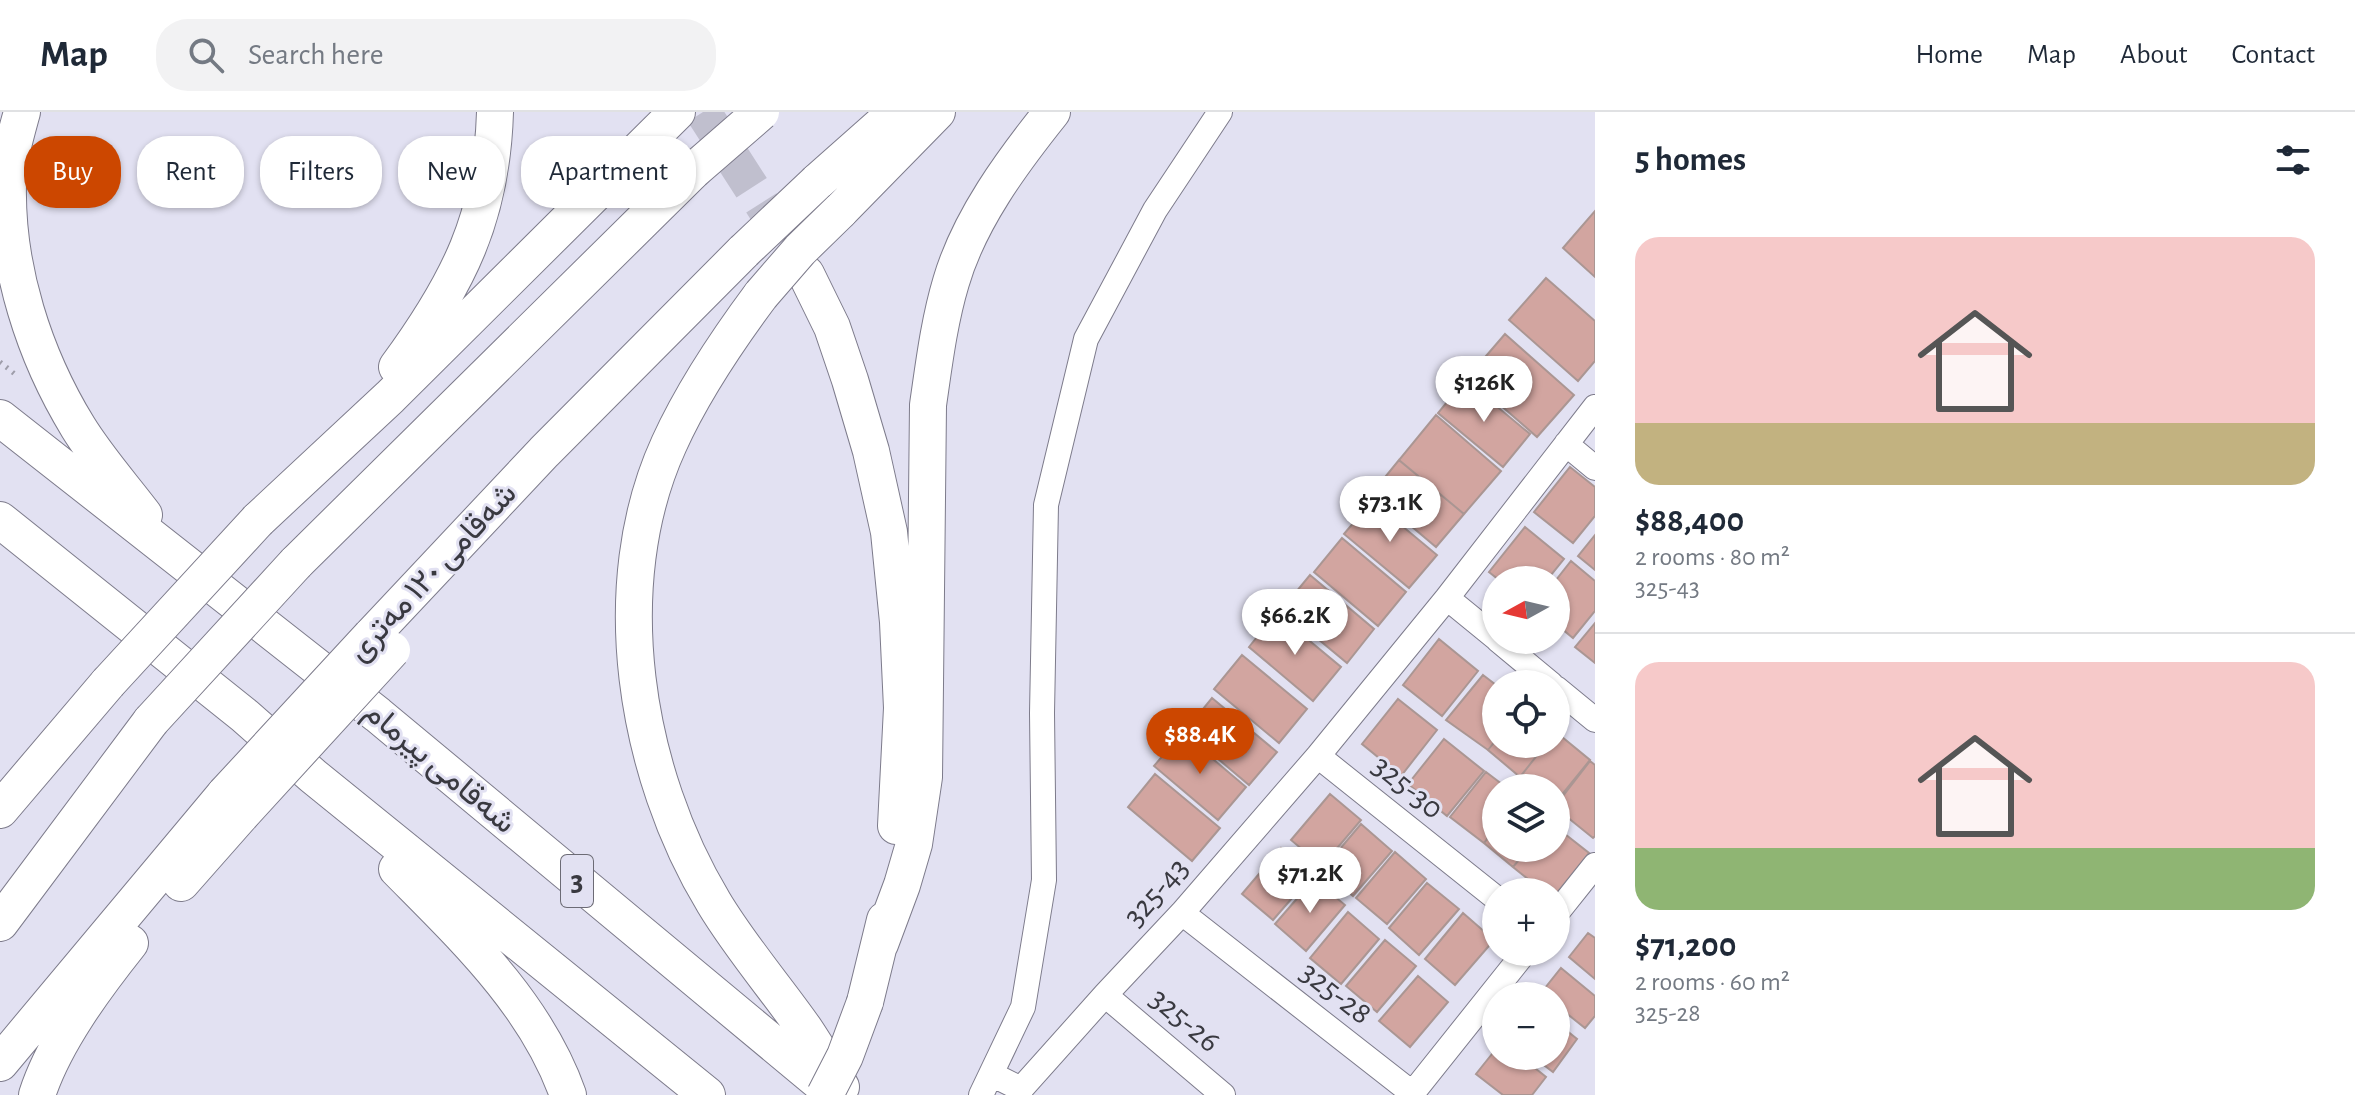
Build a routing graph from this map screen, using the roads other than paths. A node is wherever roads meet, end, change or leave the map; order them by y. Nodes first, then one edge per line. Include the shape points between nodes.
1 (22, 112) edge
2 (495, 112) edge
3 (761, 112) edge
4 (896, 112) edge
5 (937, 112) edge
6 (1052, 112) edge
7 (1220, 112) edge
8 (670, 120) edge
9 (806, 274) tunnel mouth
10 (1595, 407) edge
11 (0, 418) edge
12 (340, 444) junction
13 (1566, 444) junction
14 (1595, 468) edge
15 (0, 520) edge
16 (0, 533) edge
17 (173, 554) junction
18 (1447, 598) junction
19 (127, 621) junction
20 (1482, 627) edge
21 (1515, 654) edge
22 (1534, 670) edge
23 (1570, 699) edge
24 (1595, 720) edge
25 (1318, 756) junction
26 (313, 776) junction
27 (233, 805) junction
28 (0, 810) edge
29 (1595, 865) edge
30 (1482, 887) edge
31 (1570, 896) edge
32 (1182, 913) junction
33 (0, 923) edge
34 (880, 944) junction
35 (1514, 966) edge
36 (1105, 995) junction
37 (0, 1063) edge
38 (986, 1084) edge
39 (1411, 1094) edge
40 (37, 1095) edge
41 (568, 1095) edge
42 (707, 1095) edge
43 (825, 1095) edge
44 (835, 1095) edge
45 (847, 1095) edge
46 (1223, 1095) edge

1 - 17 highway via 7,181 11,249 28,318 79,429
2 - 12 highway via 485,198 473,240 415,342
3 - 33 highway, bridge via 693,171 296,563 151,721
4 - 27 highway, شەقامی ١٢٠ مەتری, bridge via 744,251 544,452
5 - 45 highway, bridge via 800,250 721,350 668,446 648,506 632,612 643,718 685,847 713,902
6 - 34 highway via 1009,169 950,283 928,405 924,777 914,844
7 - 38 street via 1155,210 1086,339 1046,505 1044,880 1023,1007
8 - 12 highway
9 - 34 highway via 850,380 889,532 902,708 893,879
10 - 13 street, 325-43
11 - 17 highway, شەقامی پیرمام / 3
12 - 28 highway, bridge via 258,520
13 - 14 street
13 - 18 street, 325-43
15 - 19 highway
16 - 19 highway
17 - 44 highway, شەقامی پیرمام / 3 via 378,715
18 - 20 street
18 - 25 street, 325-43
19 - 26 highway
21 - 22 street
23 - 24 street
25 - 30 street, 325-30
25 - 32 street, 325-43
26 - 41 highway via 522,1007 546,1044
26 - 42 highway
27 - 37 highway, شەقامی ١٢٠ مەتری
27 - 40 highway via 107,973 55,1054
29 - 31 street
32 - 36 street, 325-43
32 - 39 street, 325-28
34 - 43 highway, bridge via 865,1002
35 - 39 street
36 - 38 street, 325-43 via 1021,1089
36 - 46 street, 325-26

